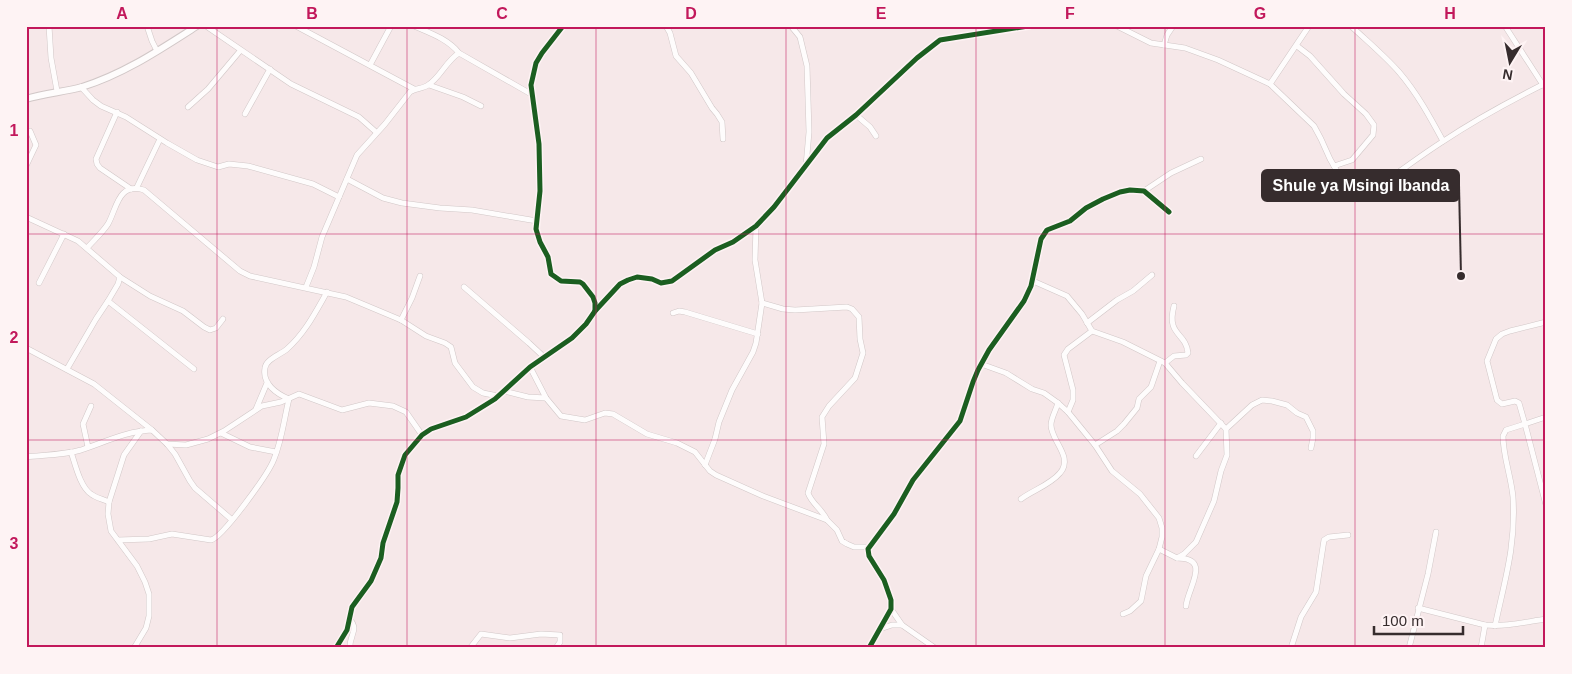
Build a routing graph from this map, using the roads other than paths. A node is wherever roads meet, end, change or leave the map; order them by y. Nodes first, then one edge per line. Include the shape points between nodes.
1 (49, 26) edge
2 (147, 26) edge
3 (197, 26) edge
4 (206, 26) edge
5 (296, 26) edge
6 (391, 26) edge
7 (414, 26) edge
8 (562, 26) edge
9 (666, 26) edge
10 (791, 26) edge
11 (1028, 26) edge
12 (1117, 26) edge
13 (1173, 26) edge
14 (1309, 26) edge
15 (1351, 26) edge
16 (1505, 26) edge
17 (1164, 45) junction
18 (1297, 46) junction
19 (240, 51) junction
20 (157, 52) junction
21 (459, 53) junction
22 (370, 65) junction
23 (270, 69) junction
24 (429, 84) junction
25 (1270, 84) junction
26 (1544, 84) edge
27 (81, 87) junction
28 (414, 89) junction
29 (57, 91) junction
30 (531, 94) junction
31 (26, 99) edge
32 (481, 106) dead end
33 (188, 107) dead end
34 (117, 112) junction
35 (244, 114) dead end
36 (856, 115) junction
37 (30, 131) dead end
38 (376, 132) junction
39 (876, 136) dead end
40 (160, 139) junction
41 (723, 139) dead end
42 (1443, 141) junction
43 (1201, 159) dead end
44 (26, 166) edge
45 (806, 166) junction
46 (1334, 166) junction
47 (347, 179) junction
48 (134, 188) junction
49 (1144, 191) junction
50 (339, 197) junction
51 (1168, 212) dead end
52 (26, 217) edge
53 (537, 221) junction
54 (756, 226) junction
55 (64, 234) junction
56 (87, 248) junction
57 (1152, 274) dead end
58 (420, 276) dead end
59 (120, 277) junction
60 (1033, 282) junction
61 (39, 283) dead end
62 (306, 287) junction
63 (464, 287) dead end
64 (327, 292) junction
65 (108, 301) junction
66 (762, 303) junction
67 (1174, 306) dead end
68 (595, 311) junction
69 (673, 313) dead end
70 (223, 319) dead end
71 (401, 320) junction
72 (1087, 322) junction
73 (1546, 322) edge
74 (1092, 331) junction
75 (758, 334) junction
76 (26, 348) edge
77 (544, 358) junction
78 (1163, 362) junction
79 (981, 364) junction
80 (530, 367) junction
81 (67, 369) junction
82 (194, 369) dead end
83 (267, 384) junction
84 (504, 392) junction
85 (498, 396) junction
86 (546, 398) junction
87 (289, 399) junction
88 (1058, 403) junction
89 (92, 406) dead end
90 (256, 409) junction
91 (1068, 412) junction
92 (1546, 417) edge
93 (1221, 424) junction
94 (1525, 424) junction
95 (1226, 429) junction
96 (152, 430) junction
97 (142, 431) junction
98 (221, 433) junction
99 (422, 435) junction
100 (167, 444) junction
101 (1095, 445) junction
102 (88, 447) junction
103 (1311, 448) dead end
104 (71, 452) junction
105 (276, 452) junction
106 (1196, 456) dead end
107 (26, 457) edge
108 (705, 465) junction
109 (1021, 499) dead end
110 (109, 502) junction
111 (1546, 505) edge
112 (231, 519) junction
113 (827, 520) junction
114 (1436, 532) dead end
115 (1348, 535) dead end
116 (118, 540) junction
117 (870, 547) junction
118 (1159, 549) junction
119 (1176, 558) junction
120 (1186, 606) dead end
121 (1418, 608) junction
122 (891, 609) junction
123 (1122, 614) dead end
124 (349, 618) junction
125 (1546, 619) edge
126 (902, 625) junction
127 (1484, 625) junction
128 (1494, 626) junction
129 (880, 628) junction
130 (873, 641) junction
131 (134, 648) edge
132 (336, 648) edge
133 (350, 648) edge
134 (470, 648) edge
135 (556, 648) edge
136 (869, 648) edge
137 (878, 648) edge
138 (935, 648) edge
139 (1291, 648) edge
140 (1409, 648) edge
141 (1481, 648) edge

1 - 29 street
2 - 20 street
3 - 20 street
4 - 19 street
5 - 22 street
6 - 22 street
7 - 21 street via 445,41
8 - 30 street via 536,63
9 - 41 street via 676,56 722,122
10 - 45 street via 800,37 807,66
11 - 36 street via 940,40
12 - 17 street via 1152,43
13 - 17 street
14 - 18 street
15 - 42 street via 1400,73
16 - 26 street
17 - 25 street via 1211,57
18 - 25 street
18 - 46 street via 1374,125 1373,135 1352,160
19 - 23 street
19 - 33 street
20 - 27 street via 132,67
21 - 24 street
21 - 30 street
22 - 28 street
23 - 35 street
23 - 38 street via 291,84 359,117
24 - 28 street
24 - 32 street
25 - 46 street via 1314,126
26 - 42 street
27 - 29 street
27 - 34 street via 101,106
28 - 38 street
29 - 31 street
30 - 53 street via 539,144
34 - 40 street
34 - 48 street via 96,160 100,168
36 - 39 street
36 - 45 street via 827,138
37 - 44 street via 36,145
38 - 47 street via 357,155
40 - 48 street
40 - 50 street via 213,166 248,166 313,184
42 - 46 street via 1363,196 1353,192
43 - 49 street
45 - 54 street
47 - 50 street
47 - 53 street via 383,198 402,203
48 - 56 street via 121,195 107,226
48 - 62 street via 151,194 240,271 250,276
49 - 51 street
49 - 60 street via 1120,192 1086,208 1070,221 1047,230 1041,239
50 - 62 street
52 - 55 street
53 - 68 street via 538,237 548,257 551,274 561,281 583,284 593,297
54 - 66 street via 755,260
54 - 68 street via 672,281 661,283 637,277 620,284
55 - 56 street
55 - 61 street
56 - 59 street
57 - 72 street
58 - 71 street
59 - 65 street
59 - 70 street via 183,311 210,330
60 - 72 street via 1067,296
60 - 79 street via 1024,301
62 - 64 street
63 - 77 street
64 - 71 street via 358,301
64 - 83 street via 304,331 268,362 264,371
65 - 81 street
65 - 82 street
66 - 75 street
66 - 113 street via 795,310 847,307 859,317 864,354 856,378 822,417 824,444 808,493 810,501
67 - 78 street via 1172,326 1188,353
68 - 77 street via 572,338
69 - 75 street via 684,312
71 - 85 street via 426,336 445,343 473,386 483,393
72 - 74 street
73 - 94 street via 1502,334 1496,339 1488,359 1498,400 1502,404 1519,403
74 - 78 street
74 - 91 street via 1068,348 1064,355 1073,390
75 - 108 street via 753,352 719,422
76 - 81 street
77 - 80 street
78 - 93 street
78 - 101 street via 1151,387 1139,399 1137,408 1124,424
79 - 88 street via 1006,373
79 - 117 street via 956,428 919,473
80 - 84 street
80 - 86 street
81 - 96 street via 94,384
83 - 87 street
83 - 90 street
84 - 85 street
84 - 86 street
85 - 99 street via 473,414 430,429
86 - 108 street via 557,412 568,418 585,420 605,412 613,414 647,434 695,452
87 - 90 street
87 - 99 street via 304,395 342,410 369,403 394,406 406,412
87 - 105 street
88 - 91 street
88 - 109 street via 1051,428 1062,450 1064,465 1055,478
89 - 102 street via 82,424
90 - 98 street
91 - 101 street
92 - 94 street
93 - 95 street
93 - 106 street
94 - 111 street
94 - 128 street via 1506,430 1503,436 1512,491 1513,526 1508,573
95 - 103 street via 1252,405 1262,400 1272,401 1287,405 1306,417 1313,430
95 - 119 street via 1227,455 1214,501 1196,542
96 - 97 street
96 - 100 street
97 - 102 street
97 - 110 street via 124,455
98 - 100 street via 186,445
98 - 105 street via 250,447
99 - 124 street via 402,460 397,502 381,558 371,581 352,607
100 - 112 street via 195,488
101 - 118 street via 1112,471 1140,494 1159,518 1162,528
102 - 104 street
104 - 107 street
104 - 110 street via 87,491
105 - 112 street via 254,491
108 - 113 street via 716,475
110 - 116 street via 109,525
112 - 116 street via 216,539 211,540 172,534
113 - 117 street via 842,541 854,547
114 - 121 street
115 - 139 street via 1324,540 1316,592 1301,617
116 - 131 street via 138,566 148,594 146,628
117 - 122 street via 868,554 884,580
118 - 119 street
118 - 123 street via 1146,576 1141,601
119 - 120 street via 1189,559 1196,566
121 - 127 street
121 - 140 street
122 - 126 street
122 - 129 street
124 - 132 street via 347,630
124 - 133 street via 355,628
125 - 128 street
126 - 129 street
126 - 138 street
127 - 128 street
127 - 141 street
129 - 130 street
130 - 136 street
130 - 137 street
134 - 135 street via 480,634 517,638 541,634 560,636

